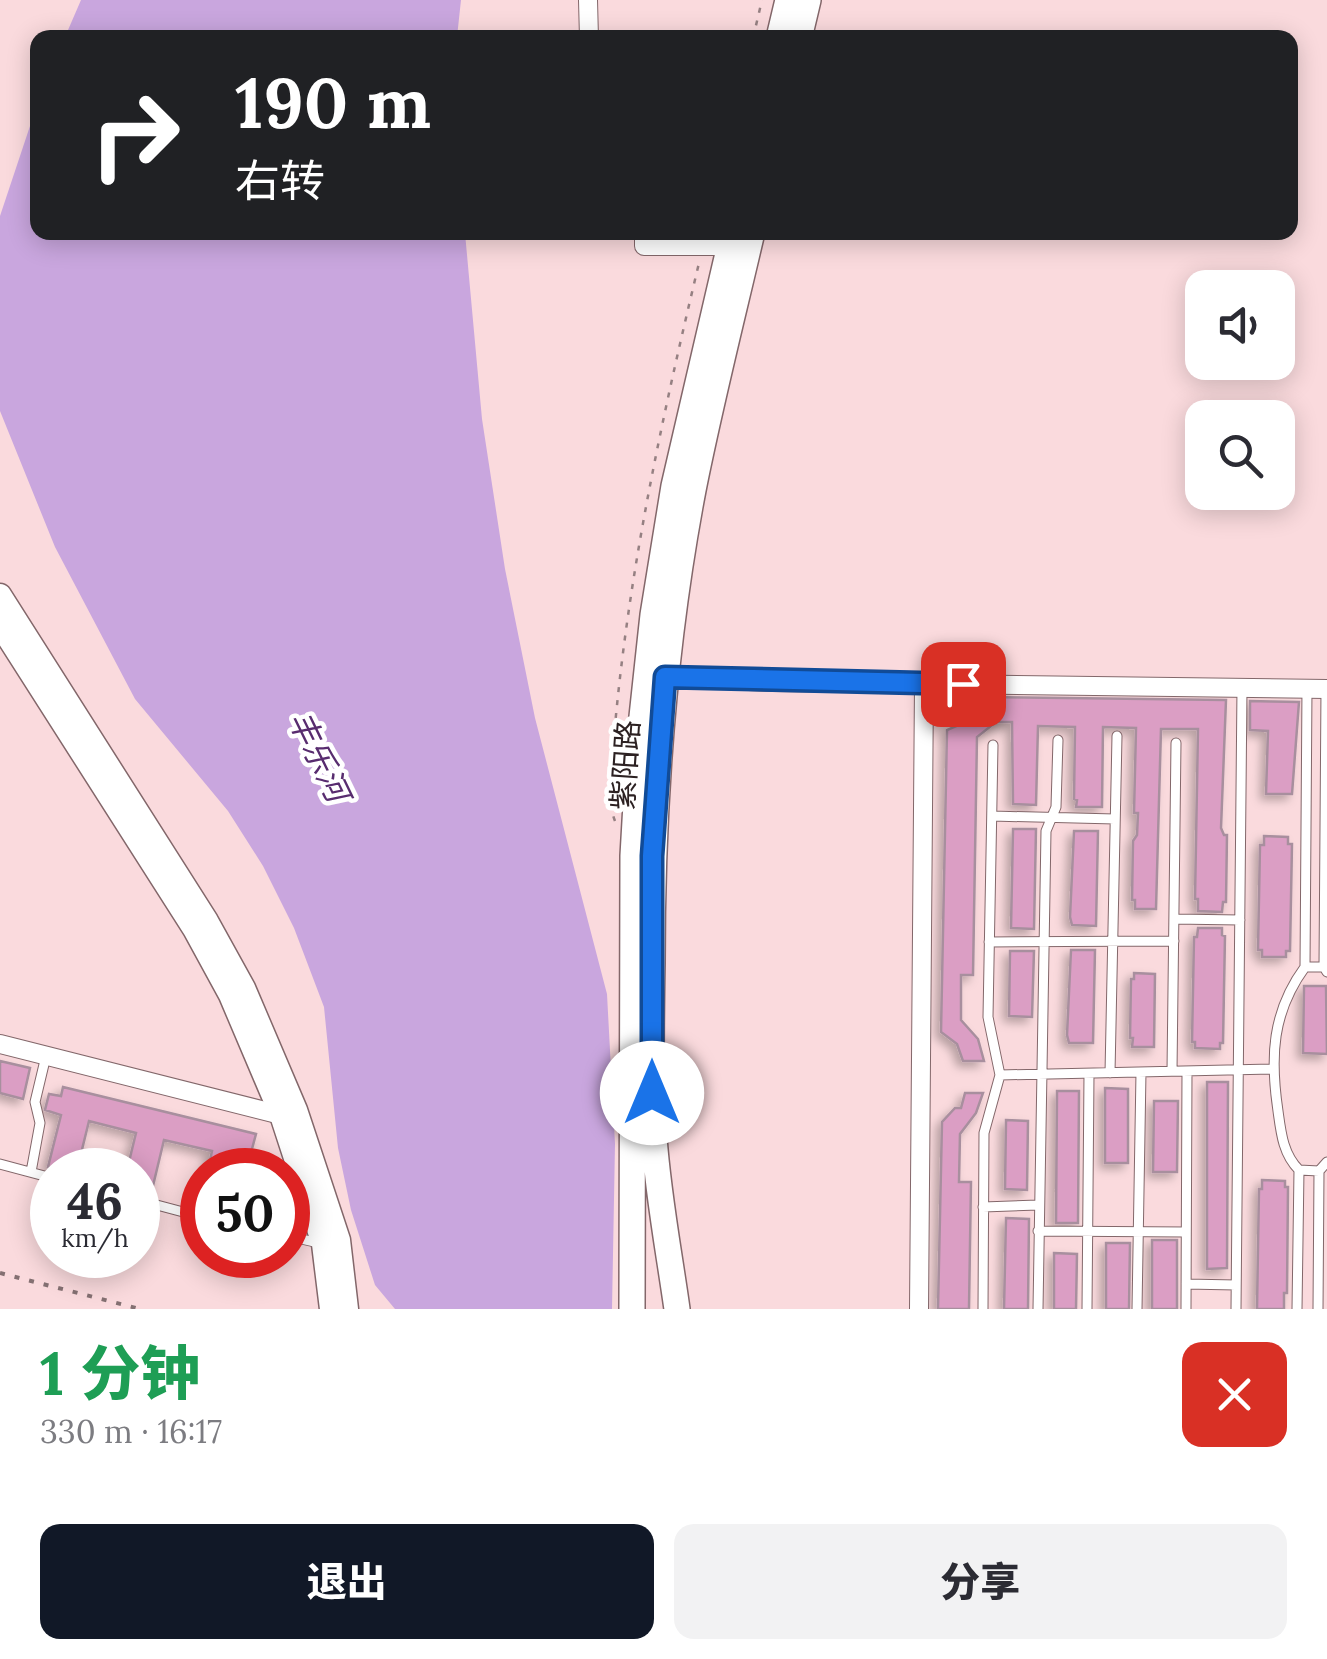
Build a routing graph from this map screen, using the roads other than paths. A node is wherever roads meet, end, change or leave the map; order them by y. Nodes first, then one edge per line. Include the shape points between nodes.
1 (588, 0) edge
2 (788, 0) edge
3 (808, 0) edge
4 (589, 30) edge
5 (781, 30) edge
6 (801, 30) edge
7 (644, 240) edge
8 (731, 240) edge
9 (750, 240) edge
10 (0, 596) edge
11 (0, 625) edge
12 (665, 677) junction
13 (924, 684) junction
14 (1242, 688) junction
15 (1320, 689) edge
16 (1117, 736) dead end
17 (1058, 740) dead end
18 (1176, 743) dead end
19 (993, 745) dead end
20 (992, 816) junction
21 (1052, 818) junction
22 (1115, 819) junction
23 (1326, 820) edge
24 (1174, 919) junction
25 (1240, 920) junction
26 (989, 942) junction
27 (1044, 942) junction
28 (1112, 942) junction
29 (1174, 942) junction
30 (1305, 966) junction
31 (1326, 970) edge
32 (0, 1044) edge
33 (46, 1056) junction
34 (1272, 1069) junction
35 (1238, 1070) junction
36 (1187, 1071) junction
37 (1140, 1072) junction
38 (1172, 1072) junction
39 (1110, 1073) junction
40 (1041, 1074) junction
41 (1089, 1074) junction
42 (1000, 1075) junction
43 (281, 1116) junction
44 (35, 1148) edge
45 (0, 1164) edge
46 (1323, 1166) edge
47 (1299, 1170) junction
48 (30, 1172) edge
49 (1038, 1204) junction
50 (983, 1207) junction
51 (1038, 1230) junction
52 (1088, 1231) junction
53 (1138, 1232) junction
54 (1186, 1232) junction
55 (310, 1241) edge
56 (323, 1244) junction
57 (1323, 1260) edge
58 (1186, 1284) junction
59 (1236, 1284) junction
60 (331, 1309) edge
61 (347, 1309) edge
62 (632, 1309) edge
63 (677, 1309) edge
64 (919, 1309) edge
65 (984, 1309) edge
66 (1038, 1309) edge
67 (1087, 1309) edge
68 (1138, 1309) edge
69 (1186, 1309) edge
70 (1236, 1309) edge
71 (1298, 1309) edge
72 (1318, 1309) edge

1 - 4 street
2 - 5 main road
3 - 6 main road
7 - 8 street via 644,246
8 - 62 main road, 紫阳路 via 674,486 640,735 633,856
9 - 12 main road, 紫阳路 via 693,490
10 - 61 street via 208,920 244,988 285,1081 338,1240
11 - 43 street via 194,929
12 - 13 street
12 - 63 main road, 紫阳路 via 652,856 652,1093
13 - 14 street
13 - 64 street
14 - 15 street
14 - 25 lane
15 - 23 lane
15 - 30 lane
16 - 22 lane
17 - 21 lane
18 - 24 lane
19 - 20 lane
20 - 21 lane
20 - 26 lane
21 - 22 lane
21 - 27 lane via 1046,831
22 - 28 lane
23 - 31 lane
24 - 25 lane
24 - 29 lane
25 - 35 lane
26 - 27 lane
26 - 42 lane via 988,1017
27 - 28 lane
27 - 40 lane
28 - 29 lane
28 - 39 lane
29 - 38 lane
30 - 31 lane
30 - 34 lane via 1278,1018
32 - 33 street
33 - 43 street
33 - 44 lane via 35,1102
34 - 35 lane
34 - 47 lane via 1285,1150
35 - 36 lane
35 - 59 lane
36 - 38 lane
36 - 54 lane
37 - 38 lane
37 - 39 lane
37 - 53 lane
39 - 41 lane
40 - 41 lane
40 - 42 lane
40 - 49 lane
41 - 52 lane
42 - 50 lane via 984,1133
43 - 56 street
45 - 48 lane
46 - 47 lane
46 - 57 lane
47 - 71 lane
49 - 50 lane
49 - 51 lane
50 - 65 lane
51 - 52 lane
51 - 66 lane
52 - 53 lane
52 - 67 lane
53 - 54 lane
53 - 68 lane
54 - 58 lane
55 - 56 lane
56 - 60 street
57 - 72 lane
58 - 59 lane
58 - 69 lane
59 - 70 lane

